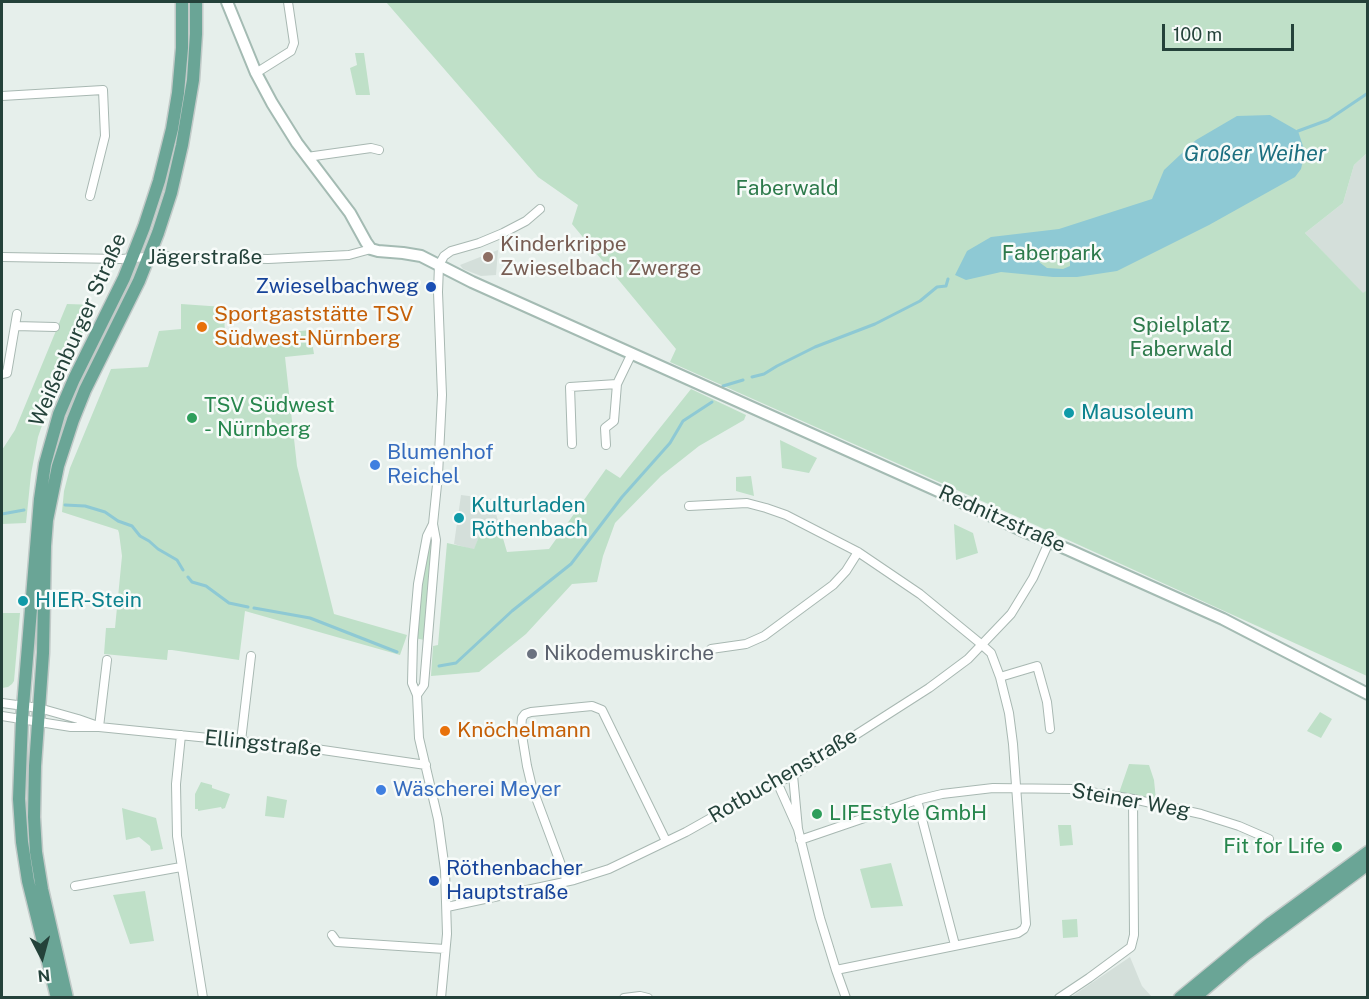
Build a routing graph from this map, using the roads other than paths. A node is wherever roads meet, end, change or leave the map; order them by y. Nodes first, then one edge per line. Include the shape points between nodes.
1 (182, 2) edge
2 (196, 2) edge
3 (227, 2) edge
4 (288, 2) edge
5 (256, 73) junction
6 (2, 96) edge
7 (379, 150) dead end
8 (307, 157) junction
9 (90, 196) dead end
10 (540, 209) dead end
11 (372, 249) junction
12 (149, 256) junction
13 (2, 257) edge
14 (132, 258) junction
15 (439, 265) junction
16 (17, 314) dead end
17 (15, 326) junction
18 (55, 327) dead end
19 (632, 353) junction
20 (2, 374) edge
21 (617, 384) junction
22 (572, 444) dead end
23 (606, 445) dead end
24 (689, 506) dead end
25 (432, 524) junction
26 (1049, 542) junction
27 (858, 552) junction
28 (981, 644) junction
29 (711, 649) dead end
30 (251, 657) dead end
31 (107, 660) dead end
32 (1000, 677) junction
33 (1368, 694) edge
34 (417, 695) junction
35 (2, 703) edge
36 (23, 705) junction
37 (39, 708) junction
38 (2, 716) edge
39 (22, 719) junction
40 (38, 722) junction
41 (99, 727) junction
42 (1050, 729) dead end
43 (181, 735) junction
44 (241, 741) junction
45 (426, 765) junction
46 (793, 775) junction
47 (777, 782) junction
48 (1017, 789) junction
49 (1133, 799) junction
50 (917, 800) junction
51 (798, 829) junction
52 (1269, 839) dead end
53 (800, 840) junction
54 (666, 841) junction
55 (1368, 852) edge
56 (1368, 864) edge
57 (181, 867) junction
58 (567, 881) junction
59 (75, 886) dead end
60 (447, 907) junction
61 (332, 935) dead end
62 (955, 945) junction
63 (445, 949) junction
64 (836, 970) junction
65 (57, 998) edge
66 (67, 998) edge
67 (204, 998) edge
68 (441, 998) edge
69 (624, 998) edge
70 (648, 998) edge
71 (846, 998) edge
72 (1059, 998) edge
73 (1180, 998) edge
74 (1194, 998) edge

1 - 14 main road, Weißenburger Straße via 182,64 172,129
2 - 12 main road, Weißenburger Straße via 195,63 185,129 168,202
3 - 5 main road
4 - 5 street via 294,43 291,51
5 - 8 main road
6 - 9 street via 103,90 105,136
7 - 8 street
8 - 11 main road
10 - 15 street via 503,233 451,250
11 - 12 street, Jägerstraße via 349,255 268,259
11 - 15 main road, Rednitzstraße via 413,254
12 - 14 street, Jägerstraße
12 - 37 main road, Weißenburger Straße via 78,406 56,473 45,546
13 - 14 street, Jägerstraße
14 - 36 main road, Weißenburger Straße via 69,391 50,445 40,499
15 - 19 main road, Rednitzstraße
15 - 25 street via 442,395
16 - 17 street
17 - 18 street
17 - 20 street via 7,373
19 - 21 street
19 - 26 main road, Rednitzstraße
21 - 22 street via 570,387
21 - 23 street via 614,421 605,429
24 - 27 street via 747,503 766,508
25 - 34 street via 436,540 425,674
25 - 34 street via 418,584 411,683
26 - 28 street, Rotbuchenstraße via 1011,614
26 - 33 main road, Rednitzstraße via 1236,626
27 - 28 street via 920,594
27 - 29 street via 833,585 764,636 746,644
28 - 32 street via 991,653
28 - 46 street, Rotbuchenstraße via 968,659 929,688
30 - 44 street
31 - 41 street
32 - 42 street via 1037,666
32 - 48 street via 1009,713
34 - 45 street via 419,738
35 - 36 street, Ellingstraße
36 - 37 street, Ellingstraße
36 - 39 main road, Weißenburger Straße
37 - 40 main road, Weißenburger Straße
37 - 41 street, Ellingstraße
38 - 39 street, Ellingstraße
39 - 40 street, Ellingstraße
39 - 65 main road, Weißenburger Straße via 19,799 23,852
40 - 41 street, Ellingstraße
40 - 66 main road, Weißenburger Straße via 34,783 36,852
41 - 43 street, Ellingstraße
43 - 44 street, Ellingstraße
43 - 57 street via 176,800
44 - 45 street, Ellingstraße
45 - 60 street via 443,849
46 - 47 street, Rotbuchenstraße
46 - 51 street
47 - 51 street
47 - 54 street, Rotbuchenstraße
48 - 49 street, Steiner Weg via 1072,789
48 - 50 street, Steiner Weg via 993,788
48 - 62 street via 1026,924 1018,933
49 - 52 street, Steiner Weg via 1201,814
49 - 72 street via 1131,947
50 - 53 street, Steiner Weg
50 - 62 street
51 - 53 street
53 - 64 street
54 - 58 street, Rotbuchenstraße via 609,869
54 - 58 street via 602,710 592,706 531,711 522,718 521,729 527,766
55 - 73 main road via 1242,945
56 - 74 main road
57 - 59 street
57 - 67 street
58 - 60 street, Rotbuchenstraße
60 - 63 street
61 - 63 street via 337,942
62 - 64 street
63 - 68 street
64 - 71 street
69 - 70 street

